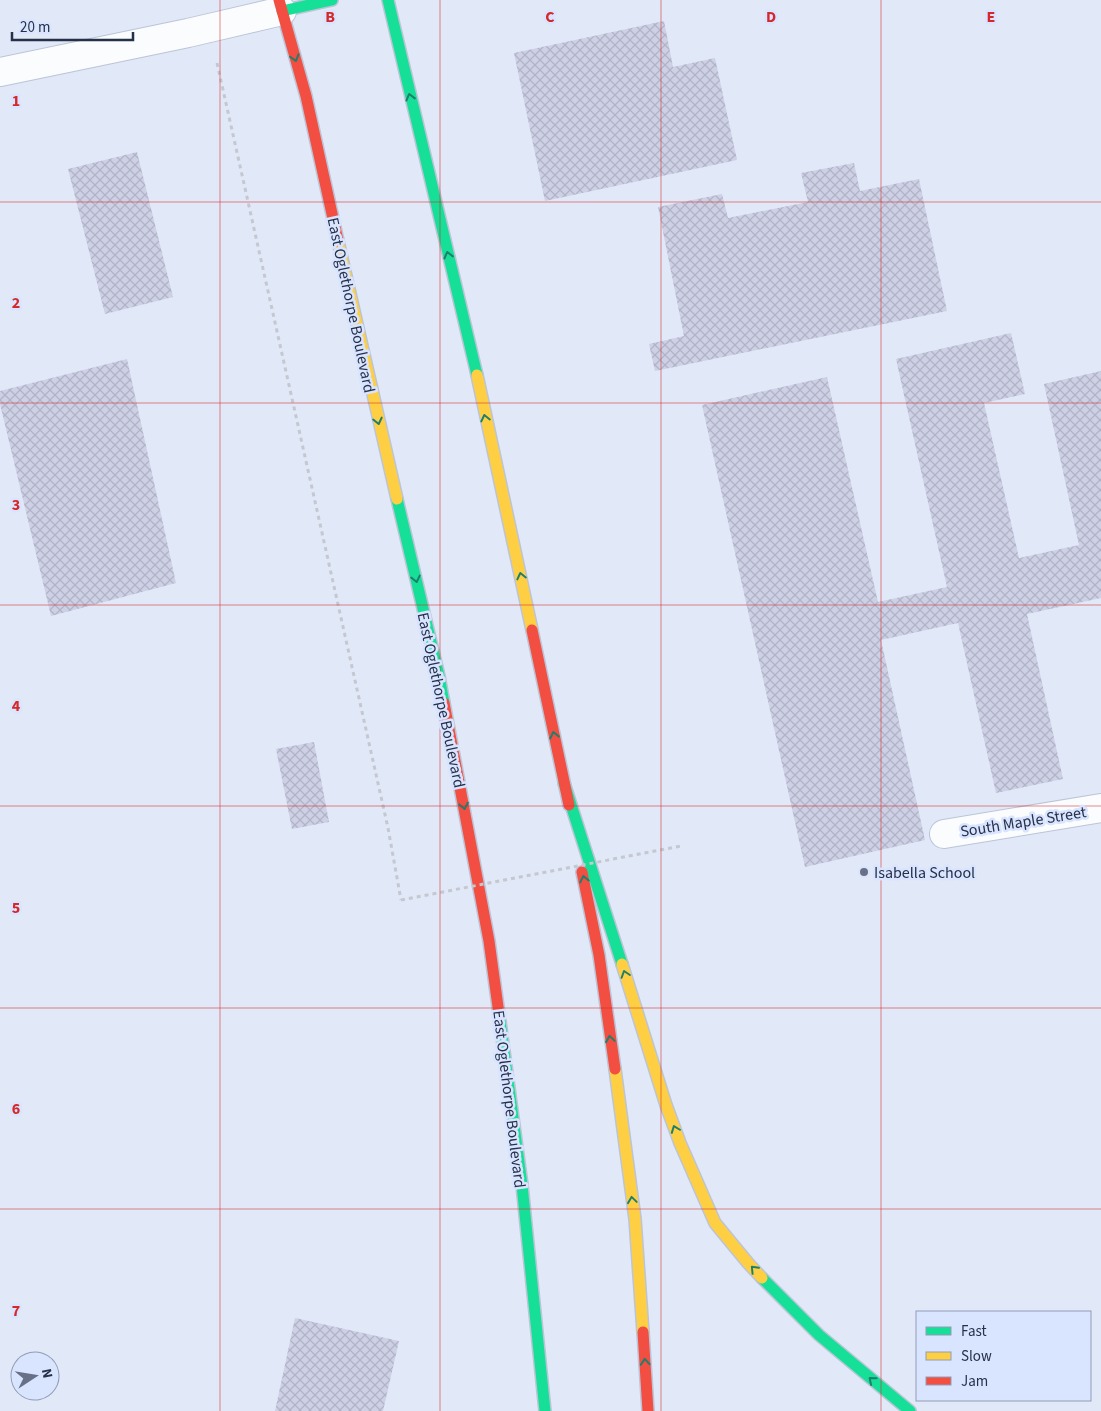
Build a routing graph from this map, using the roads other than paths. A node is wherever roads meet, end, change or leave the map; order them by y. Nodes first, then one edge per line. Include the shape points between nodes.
1 (332, 0) edge
2 (388, 0) edge
3 (280, 5) edge
4 (0, 72) edge
5 (564, 783) junction
6 (1101, 808) edge
7 (944, 834) dead end
8 (544, 1411) edge
9 (648, 1411) edge
10 (910, 1411) edge

1 - 3 main road
5 -> 2 main road via 462,312
3 - 4 street via 209,28
3 -> 8 main road, East Oglethorpe Boulevard via 306,96 439,676 486,922 522,1185
9 -> 5 main road via 633,1210 599,955
10 -> 5 main road via 819,1335 748,1263 716,1223 666,1105
6 - 7 street, South Maple Street

